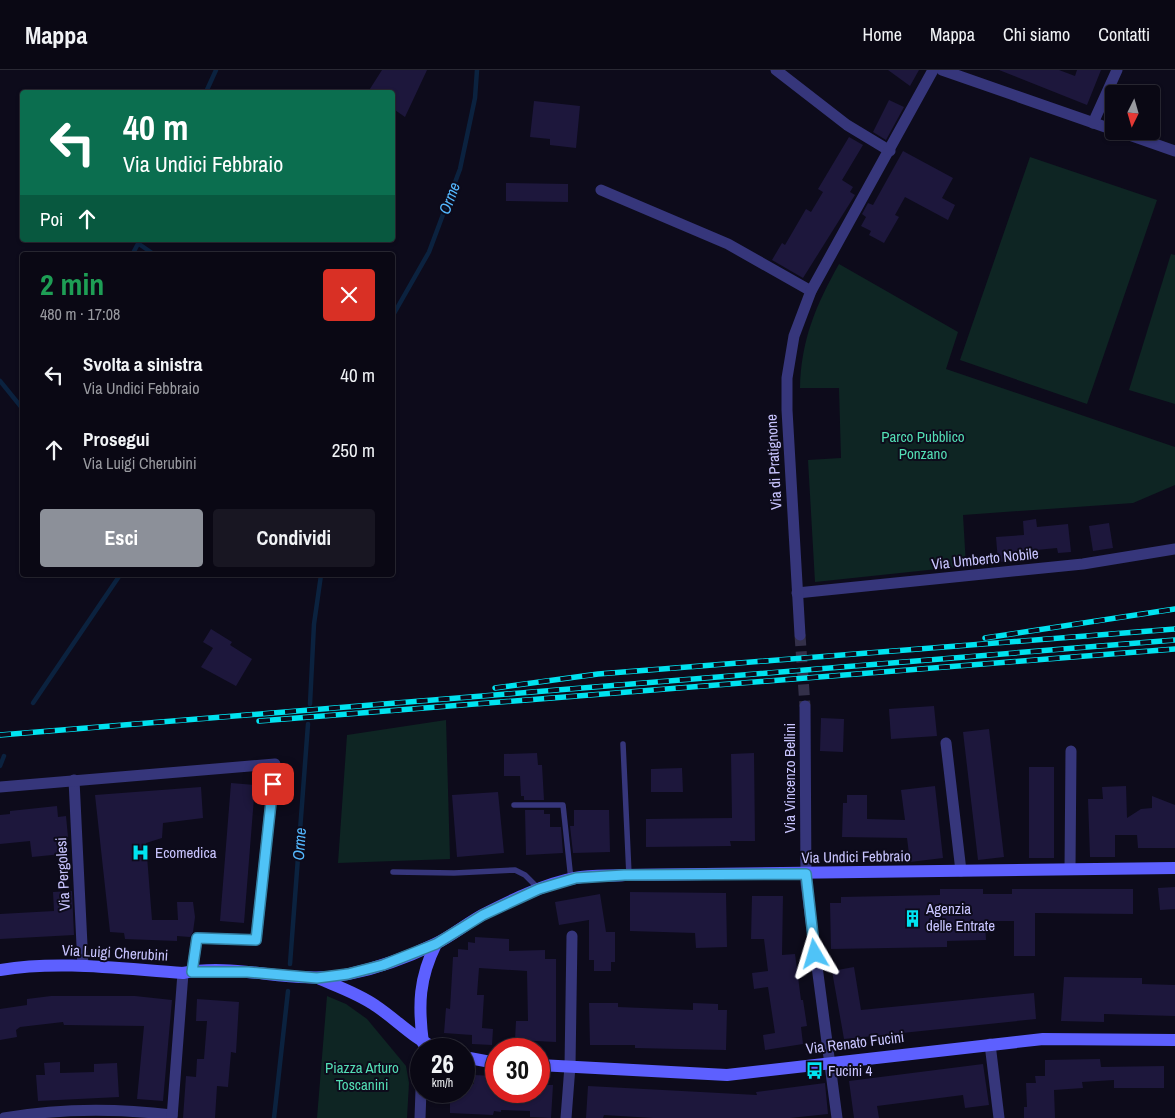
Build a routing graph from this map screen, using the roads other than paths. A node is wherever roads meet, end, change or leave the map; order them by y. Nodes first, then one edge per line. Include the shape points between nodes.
1 (776, 70) edge
2 (933, 70) edge
3 (942, 70) edge
4 (1117, 70) edge
5 (1092, 122) junction
6 (1105, 127) edge
7 (1144, 140) edge
8 (890, 151) junction
9 (1175, 151) edge
10 (601, 190) dead end
11 (811, 291) junction
12 (1175, 549) edge
13 (797, 593) junction
14 (800, 635) tunnel mouth
15 (805, 706) tunnel mouth
16 (946, 743) dead end
17 (623, 744) dead end
18 (1071, 751) dead end
19 (74, 780) junction
20 (0, 787) edge
21 (514, 805) dead end
22 (1175, 868) edge
23 (1070, 869) junction
24 (961, 871) junction
25 (393, 872) dead end
26 (806, 874) junction
27 (629, 875) junction
28 (571, 880) junction
29 (539, 889) junction
30 (572, 936) dead end
31 (436, 944) junction
32 (83, 966) junction
33 (0, 970) edge
34 (188, 972) junction
35 (317, 978) junction
36 (414, 1038) edge
37 (422, 1038) edge
38 (1175, 1040) edge
39 (990, 1044) junction
40 (830, 1062) junction
41 (550, 1065) edge
42 (570, 1066) junction
43 (421, 1103) edge
44 (172, 1116) edge
45 (4, 1118) edge
46 (420, 1118) edge
47 (566, 1118) edge
48 (837, 1118) edge
49 (999, 1118) edge

1 - 8 street via 847,124
2 - 8 street, Via di Pratignone
3 - 5 street
4 - 5 street
5 - 6 street
7 - 9 street
8 - 11 street, Via di Pratignone
10 - 11 street via 728,244
11 - 13 street, Via di Pratignone via 794,336 787,378
12 - 13 street, Via Umberto Nobile via 1083,564
13 - 14 street, Via di Pratignone
15 - 26 street, Via Vincenzo Bellini
16 - 24 street
17 - 27 lane
18 - 23 street
19 - 20 street
19 - 32 street, Via Pergolesi
19 - 34 street via 275,764 256,940 197,938
21 - 28 lane via 563,805
22 - 23 main road, Via Undici Febbraio
23 - 24 main road, Via Undici Febbraio
24 - 26 main road, Via Undici Febbraio
25 - 29 lane via 515,870
26 - 27 main road, Via Undici Febbraio
26 - 40 street, Via Vincenzo Bellini
27 - 28 main road, Via Undici Febbraio
28 - 29 main road, Via Undici Febbraio
29 - 31 main road, Via Undici Febbraio via 483,915
30 - 42 street
31 - 35 main road, Via Undici Febbraio via 383,965
31 - 37 main road via 426,964 422,986
32 - 33 main road, Via Luigi Cherubini
32 - 34 main road, Via Luigi Cherubini
34 - 35 main road, Via Luigi Cherubini via 248,972
34 - 44 street
35 - 36 main road via 351,991 375,1005
38 - 39 main road, Via Renato Fucini via 1043,1039
39 - 40 main road, Via Renato Fucini
39 - 49 street
40 - 42 main road, Via Renato Fucini via 726,1075
40 - 48 street, Via Vincenzo Bellini
41 - 42 main road, Via Renato Fucini
42 - 47 street
43 - 46 street
44 - 45 street via 122,1109 78,1108

